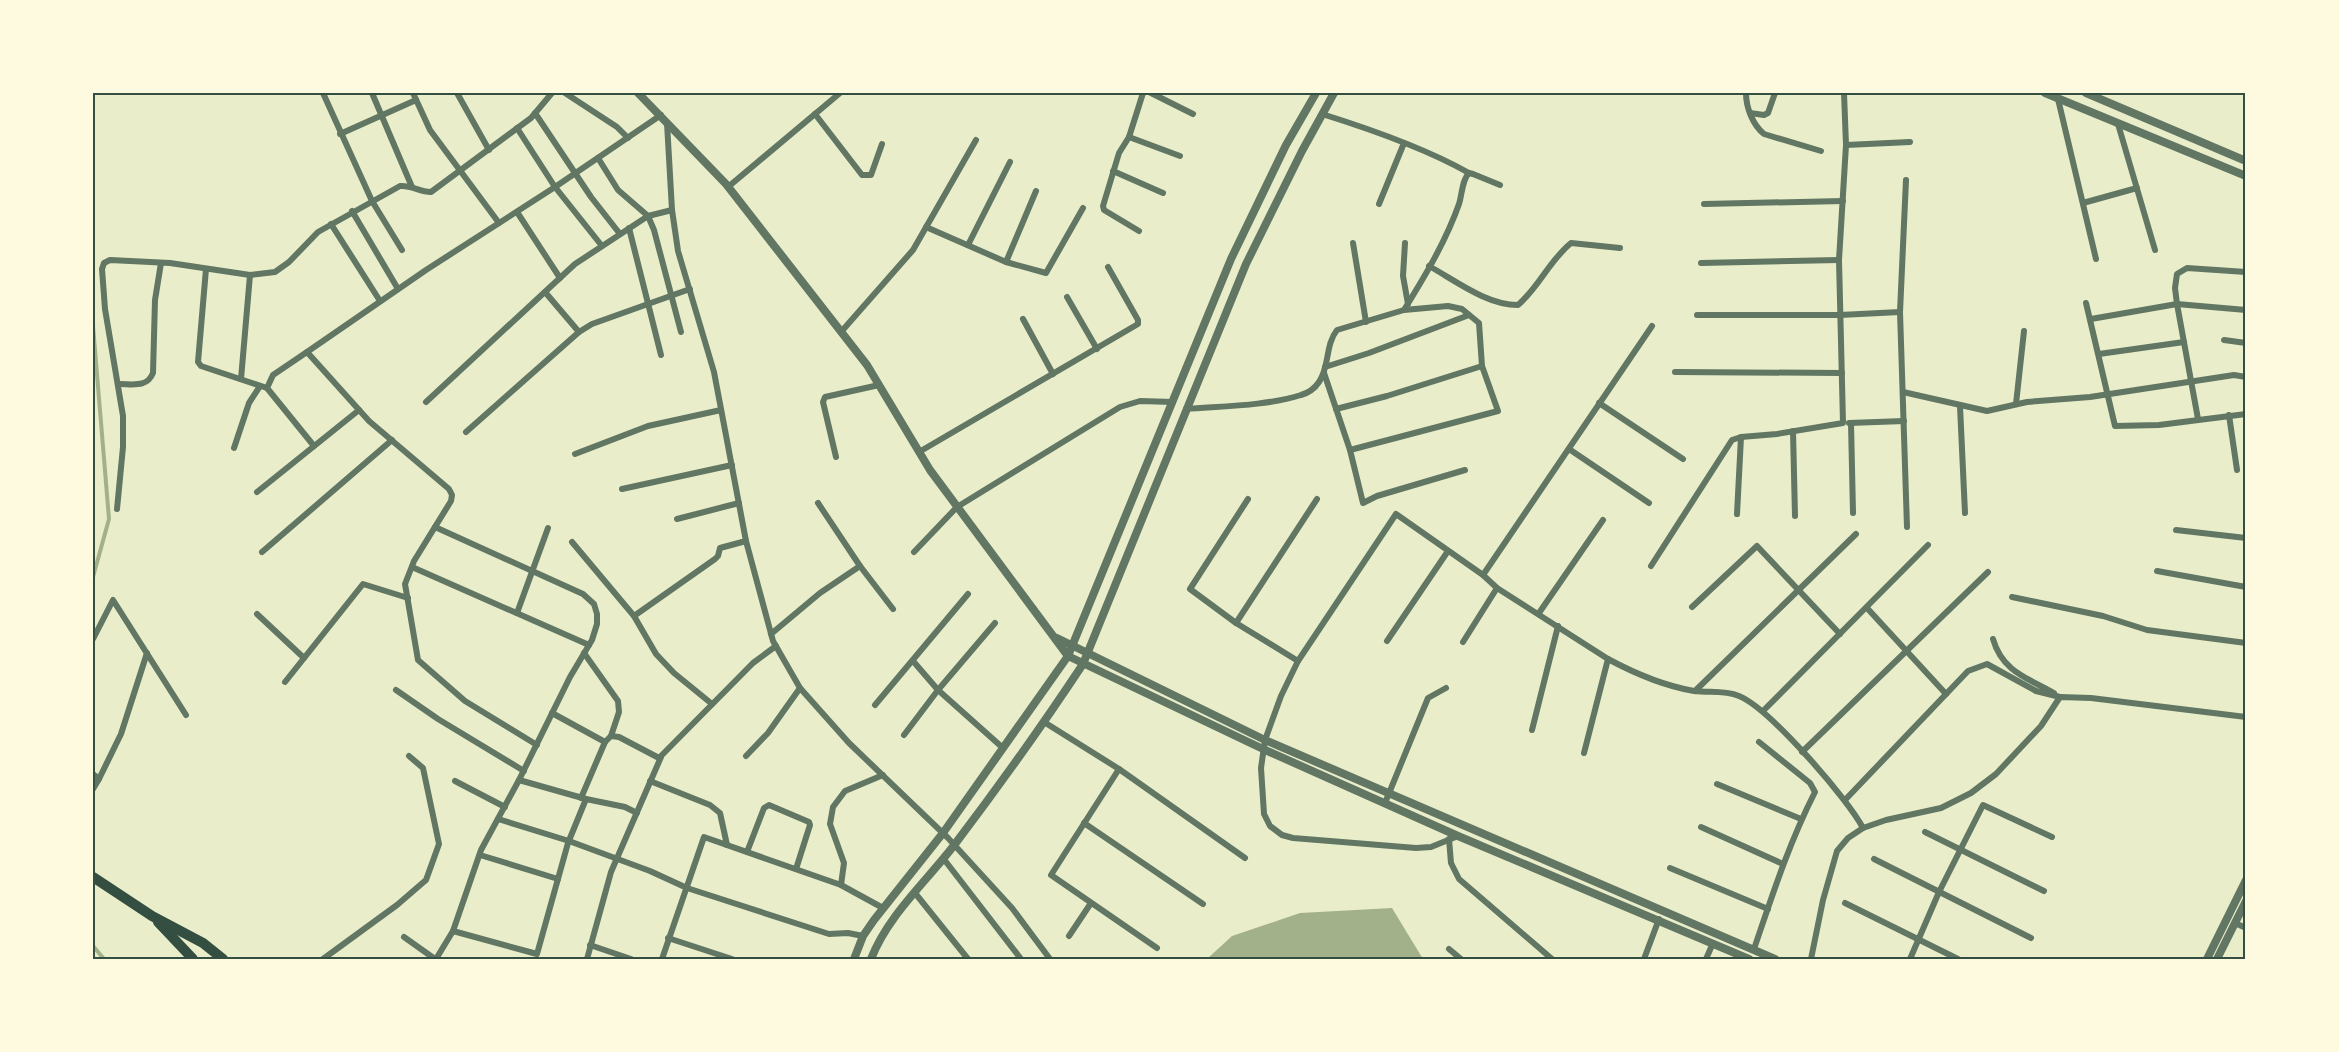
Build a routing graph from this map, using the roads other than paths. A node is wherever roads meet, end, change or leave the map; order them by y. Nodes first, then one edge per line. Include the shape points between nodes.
1 (323, 93) edge
2 (372, 93) edge
3 (457, 93) edge
4 (552, 93) edge
5 (565, 93) edge
6 (638, 93) edge
7 (840, 93) edge
8 (1143, 93) edge
9 (1151, 93) edge
10 (1316, 93) edge
11 (1334, 93) edge
12 (1746, 93) edge
13 (1775, 93) edge
14 (1844, 93) edge
15 (2045, 93) edge
16 (2086, 93) edge
17 (2097, 95) edge
18 (415, 96) edge
19 (2058, 99) junction
20 (1750, 112) junction
21 (535, 113) junction
22 (815, 114) junction
23 (1193, 114) dead end
24 (1322, 114) junction
25 (381, 116) junction
26 (664, 119) junction
27 (2118, 124) junction
28 (517, 128) junction
29 (340, 134) junction
30 (1130, 137) junction
31 (628, 138) junction
32 (976, 140) dead end
33 (1910, 142) dead end
34 (1404, 143) junction
35 (882, 144) dead end
36 (1846, 145) junction
37 (489, 150) junction
38 (1821, 151) dead end
39 (1180, 156) dead end
40 (598, 158) junction
41 (2246, 161) edge
42 (1010, 162) dead end
43 (461, 170) junction
44 (1113, 171) junction
45 (576, 173) junction
46 (1469, 173) junction
47 (2246, 176) edge
48 (1906, 180) dead end
49 (1500, 185) dead end
50 (412, 187) junction
51 (555, 187) junction
52 (728, 187) junction
53 (2137, 188) junction
54 (1036, 191) dead end
55 (1163, 193) dead end
56 (372, 201) junction
57 (1843, 201) junction
58 (2083, 203) junction
59 (1379, 204) dead end
60 (1704, 204) dead end
61 (1083, 208) dead end
62 (672, 210) junction
63 (352, 211) junction
64 (517, 212) junction
65 (648, 216) junction
66 (499, 223) junction
67 (331, 224) junction
68 (926, 227) junction
69 (629, 228) junction
70 (1139, 231) dead end
71 (620, 234) junction
72 (1353, 243) dead end
73 (1405, 243) dead end
74 (968, 245) junction
75 (602, 246) junction
76 (1620, 248) dead end
77 (402, 250) dead end
78 (2155, 250) dead end
79 (2096, 259) dead end
80 (1839, 260) junction
81 (1006, 262) junction
82 (161, 263) junction
83 (1701, 263) dead end
84 (1429, 266) junction
85 (1108, 267) dead end
86 (206, 268) junction
87 (2246, 272) edge
88 (250, 275) junction
89 (560, 278) junction
90 (398, 289) junction
91 (690, 289) junction
92 (545, 292) junction
93 (673, 296) junction
94 (1067, 297) dead end
95 (380, 302) junction
96 (2086, 303) dead end
97 (649, 304) junction
98 (2177, 304) junction
99 (1406, 307) junction
100 (2246, 310) edge
101 (1900, 312) junction
102 (1469, 315) junction
103 (1697, 315) dead end
104 (1840, 315) junction
105 (1023, 319) dead end
106 (2091, 319) junction
107 (1366, 321) junction
108 (1652, 326) dead end
109 (2024, 331) dead end
110 (579, 332) junction
111 (681, 332) dead end
112 (841, 332) junction
113 (2224, 340) dead end
114 (2184, 342) junction
115 (2246, 343) edge
116 (1097, 349) junction
117 (307, 352) junction
118 (2099, 354) junction
119 (661, 355) dead end
120 (1482, 366) junction
121 (1324, 369) junction
122 (1675, 372) dead end
123 (1842, 373) junction
124 (1053, 374) junction
125 (2246, 376) edge
126 (241, 379) junction
127 (2191, 382) junction
128 (119, 384) junction
129 (879, 385) junction
130 (260, 386) junction
131 (267, 388) junction
132 (1903, 393) junction
133 (2108, 394) junction
134 (426, 402) dead end
135 (1173, 402) junction
136 (1599, 403) junction
137 (2016, 404) junction
138 (1960, 406) junction
139 (1186, 409) junction
140 (1336, 409) junction
141 (359, 410) junction
142 (721, 410) junction
143 (2246, 414) edge
144 (2229, 416) junction
145 (2198, 418) junction
146 (1904, 421) junction
147 (1843, 423) junction
148 (1851, 423) junction
149 (1793, 431) junction
150 (466, 432) dead end
151 (1741, 437) junction
152 (392, 440) junction
153 (314, 446) junction
154 (234, 448) dead end
155 (1569, 449) junction
156 (1350, 450) junction
157 (919, 452) junction
158 (575, 454) dead end
159 (836, 457) dead end
160 (1683, 459) dead end
161 (732, 465) junction
162 (1466, 470) dead end
163 (2237, 470) dead end
164 (622, 489) dead end
165 (257, 492) dead end
166 (1248, 499) dead end
167 (1317, 499) dead end
168 (739, 503) junction
169 (818, 503) dead end
170 (1649, 503) dead end
171 (957, 507) junction
172 (117, 508) dead end
173 (1853, 513) dead end
174 (1965, 513) dead end
175 (1737, 514) dead end
176 (1795, 516) dead end
177 (677, 519) dead end
178 (1603, 520) dead end
179 (435, 527) junction
180 (1907, 527) dead end
181 (548, 528) dead end
182 (2176, 530) dead end
183 (1856, 534) dead end
184 (2246, 538) edge
185 (746, 541) junction
186 (572, 542) dead end
187 (1928, 545) dead end
188 (1448, 550) junction
189 (262, 552) dead end
190 (914, 552) dead end
191 (860, 566) junction
192 (1651, 566) dead end
193 (412, 567) junction
194 (2157, 571) dead end
195 (532, 572) junction
196 (1988, 572) dead end
197 (1483, 575) junction
198 (2246, 586) edge
199 (1497, 588) junction
200 (1798, 590) junction
201 (968, 594) dead end
202 (2012, 597) dead end
203 (408, 598) junction
204 (1692, 607) dead end
205 (1867, 608) junction
206 (893, 609) dead end
207 (517, 613) junction
208 (1539, 613) junction
209 (257, 614) dead end
210 (633, 616) junction
211 (995, 623) dead end
212 (1236, 623) junction
213 (1558, 626) junction
214 (771, 634) junction
215 (1839, 634) junction
216 (1054, 636) junction
217 (93, 639) edge
218 (1993, 639) dead end
219 (1387, 641) dead end
220 (1462, 642) dead end
221 (2246, 643) edge
222 (589, 645) junction
223 (776, 646) junction
224 (1072, 646) junction
225 (1906, 651) junction
226 (147, 653) junction
227 (584, 653) junction
228 (1086, 653) junction
229 (1068, 656) junction
230 (304, 658) junction
231 (1608, 659) junction
232 (1298, 660) junction
233 (912, 661) junction
234 (1083, 664) junction
235 (285, 682) dead end
236 (800, 688) junction
237 (1446, 688) dead end
238 (396, 690) dead end
239 (938, 690) junction
240 (1695, 691) junction
241 (1946, 694) junction
242 (2060, 697) junction
243 (712, 704) junction
244 (875, 705) dead end
245 (1763, 711) junction
246 (552, 713) junction
247 (186, 715) dead end
248 (2246, 717) edge
249 (1044, 722) junction
250 (1532, 730) dead end
251 (904, 735) dead end
252 (611, 736) junction
253 (605, 742) junction
254 (1759, 742) dead end
255 (1264, 744) junction
256 (537, 745) junction
257 (1003, 748) junction
258 (1802, 752) junction
259 (1584, 753) dead end
260 (409, 756) dead end
261 (662, 756) junction
262 (746, 756) dead end
263 (1119, 769) junction
264 (524, 771) junction
265 (93, 774) edge
266 (883, 775) junction
267 (99, 779) junction
268 (519, 780) junction
269 (455, 781) dead end
270 (650, 782) junction
271 (1717, 784) dead end
272 (93, 789) edge
273 (1389, 793) junction
274 (583, 798) junction
275 (1845, 800) junction
276 (1385, 803) junction
277 (505, 807) junction
278 (637, 813) junction
279 (498, 819) junction
280 (1801, 819) junction
281 (1084, 823) junction
282 (1701, 827) dead end
283 (1863, 828) junction
284 (1925, 832) dead end
285 (943, 833) junction
286 (2052, 837) dead end
287 (1453, 838) junction
288 (569, 841) junction
289 (954, 844) junction
290 (727, 845) junction
291 (1961, 849) junction
292 (747, 852) junction
293 (480, 855) junction
294 (617, 858) junction
295 (943, 858) junction
296 (1245, 858) dead end
297 (1874, 859) dead end
298 (1783, 864) junction
299 (1670, 867) dead end
300 (796, 869) junction
301 (93, 877) edge
302 (558, 879) junction
303 (2246, 880) edge
304 (841, 885) junction
305 (687, 888) junction
306 (2044, 891) dead end
307 (1939, 892) junction
308 (915, 893) junction
309 (2246, 901) edge
310 (1091, 903) junction
311 (1845, 903) dead end
312 (1203, 904) dead end
313 (883, 908) junction
314 (1768, 909) junction
315 (152, 916) junction
316 (1659, 920) junction
317 (2235, 923) junction
318 (2246, 928) edge
319 (453, 931) junction
320 (863, 936) junction
321 (1068, 936) dead end
322 (404, 937) dead end
323 (668, 938) junction
324 (2031, 938) dead end
325 (1917, 940) junction
326 (1713, 943) junction
327 (590, 945) junction
328 (1157, 948) dead end
329 (1449, 949) dead end
330 (1754, 950) junction
331 (193, 959) edge
332 (223, 959) edge
333 (323, 959) edge
334 (436, 959) edge
335 (587, 959) edge
336 (631, 959) edge
337 (662, 959) edge
338 (732, 959) edge
339 (854, 959) edge
340 (871, 959) edge
341 (968, 959) edge
342 (1021, 959) edge
343 (1050, 959) edge
344 (1461, 959) edge
345 (1551, 959) edge
346 (1644, 959) edge
347 (1706, 959) edge
348 (1749, 959) edge
349 (1775, 959) edge
350 (1811, 959) edge
351 (1910, 959) edge
352 (1958, 959) edge
353 (2207, 959) edge
354 (2217, 959) edge

1 - 29 street
2 - 25 street
3 - 37 street
4 - 21 street
5 - 31 street
6 - 26 street
7 - 22 street
8 - 30 street
9 - 23 street
10 - 135 street via 1286,144 1231,259
11 - 24 street
12 - 20 street
13 - 20 street via 1768,113
14 - 36 street
15 - 19 street
16 - 17 street
17 - 41 street
18 - 25 street
18 - 43 street via 430,130
19 - 27 street
19 - 58 street
20 - 38 street via 1756,128 1764,134
21 - 28 street
21 - 45 street
22 - 35 street via 861,175 871,175
22 - 52 street
24 - 34 street
24 - 139 street via 1246,264
25 - 29 street
25 - 50 street
26 - 31 street
26 - 52 street
26 - 62 street
27 - 47 street
27 - 53 street
28 - 37 street
28 - 51 street
29 - 56 street
30 - 39 street
30 - 44 street
31 - 40 street
32 - 68 street
33 - 36 street
34 - 46 street
34 - 59 street
36 - 57 street
37 - 43 street
40 - 45 street
40 - 65 street via 618,190
42 - 74 street
43 - 50 street via 431,192
43 - 66 street
44 - 55 street
44 - 70 street via 1103,200 1104,210
45 - 51 street
45 - 71 street
46 - 49 street
46 - 84 street via 1452,222
48 - 101 street
50 - 56 street via 400,186
51 - 64 street
51 - 75 street
52 - 112 street
53 - 58 street
53 - 78 street
54 - 81 street
56 - 63 street
56 - 77 street
57 - 60 street
57 - 80 street
58 - 79 street
61 - 81 street via 1049,272
62 - 65 street
62 - 91 street via 678,251
63 - 67 street
63 - 90 street
64 - 66 street
64 - 89 street
65 - 69 street
65 - 93 street
66 - 90 street
67 - 88 street via 275,272
67 - 95 street
68 - 74 street
68 - 112 street via 913,250
69 - 71 street
69 - 97 street
71 - 75 street
72 - 107 street
73 - 99 street
74 - 81 street
75 - 89 street
76 - 84 street via 1570,243 1518,305 1491,300
80 - 83 street
80 - 104 street
82 - 86 street
82 - 128 street via 155,300 153,373 145,384
82 - 128 street via 104,263 105,309
84 - 99 street
85 - 116 street via 1138,324
86 - 88 street
86 - 126 street via 198,362
87 - 98 street via 2187,268 2177,274
88 - 126 street
89 - 92 street
90 - 95 street
91 - 93 street
91 - 142 street
92 - 110 street
92 - 134 street
93 - 97 street
93 - 111 street
94 - 116 street
95 - 117 street
96 - 106 street
97 - 110 street
97 - 119 street
98 - 100 street
98 - 106 street
98 - 114 street
99 - 102 street via 1448,306
99 - 107 street
101 - 104 street
101 - 132 street
102 - 120 street via 1479,323
102 - 121 street
103 - 104 street
104 - 123 street
105 - 124 street
106 - 118 street
107 - 121 street via 1338,330 1331,338
108 - 136 street
109 - 137 street
110 - 150 street
112 - 129 street
113 - 115 street
114 - 118 street
114 - 127 street
116 - 124 street
117 - 131 street via 273,375
117 - 141 street
118 - 133 street
120 - 140 street
120 - 156 street via 1498,411
121 - 139 street via 1312,390 1302,395
121 - 140 street
122 - 123 street
123 - 147 street
124 - 157 street
125 - 127 street
126 - 130 street
127 - 133 street
127 - 145 street
128 - 172 street via 123,447
129 - 157 street
129 - 159 street via 825,397
130 - 131 street
130 - 154 street via 249,403
131 - 153 street
132 - 138 street
132 - 146 street
133 - 137 street
133 - 145 street via 2115,426 2159,425
135 - 171 street via 1140,401 1120,407
135 - 224 street
136 - 155 street
136 - 160 street
137 - 138 street via 1987,411
138 - 174 street
139 - 228 street
140 - 156 street
141 - 152 street
141 - 153 street
142 - 158 street via 648,426
142 - 161 street
143 - 144 street
144 - 145 street
144 - 163 street
146 - 148 street
146 - 180 street
147 - 148 street
147 - 149 street
148 - 173 street
149 - 151 street
149 - 176 street
151 - 175 street
151 - 192 street via 1732,440
152 - 179 street via 452,495
152 - 189 street
153 - 165 street
155 - 170 street
155 - 197 street
156 - 162 street via 1363,503
157 - 171 street
161 - 164 street
161 - 168 street
166 - 212 street via 1190,589
167 - 212 street
168 - 177 street
168 - 185 street
169 - 191 street
171 - 190 street
171 - 216 street
178 - 208 street
179 - 193 street
179 - 195 street
181 - 195 street
182 - 184 street
183 - 200 street
185 - 210 street via 720,548 715,559
185 - 214 street
186 - 210 street
187 - 205 street
188 - 197 street
188 - 219 street
188 - 232 street via 1396,514
191 - 206 street
191 - 214 street
193 - 203 street via 405,584
193 - 207 street
194 - 198 street
195 - 207 street
195 - 222 street via 583,594 594,604 597,624
196 - 225 street
197 - 199 street
199 - 208 street
199 - 220 street
200 - 204 street via 1757,546
200 - 215 street
200 - 240 street
201 - 233 street
202 - 221 street via 2103,616 2147,630
203 - 230 street via 363,584
203 - 256 street via 418,660 465,701
205 - 215 street
205 - 225 street
207 - 222 street
208 - 213 street
209 - 230 street
210 - 243 street via 656,654
211 - 239 street
212 - 232 street
213 - 231 street
213 - 250 street
214 - 223 street
215 - 245 street
216 - 224 street
216 - 229 street
217 - 226 street via 113,600
218 - 242 street via 1997,652 2010,668
222 - 227 street
223 - 236 street
223 - 243 street
224 - 228 street
224 - 229 street
225 - 241 street
225 - 258 street
226 - 247 street
226 - 267 street via 121,734
227 - 246 street
227 - 252 street via 618,701 619,712
228 - 234 street
228 - 255 street
229 - 234 street
229 - 257 street
230 - 235 street
231 - 240 street
231 - 259 street
232 - 255 street
233 - 239 street
233 - 244 street
234 - 249 street
234 - 255 street
236 - 262 street
236 - 266 street
237 - 273 street via 1428,698
238 - 264 street
239 - 251 street
239 - 257 street
240 - 245 street via 1740,696
241 - 242 street via 1968,671 1987,664 2036,691
241 - 275 street
242 - 248 street
242 - 283 street via 2042,726 1996,774 1971,793 1941,808
243 - 261 street
245 - 258 street
246 - 253 street
246 - 256 street
249 - 263 street
249 - 289 street
252 - 253 street
252 - 261 street via 655,757
253 - 274 street
254 - 280 street via 1810,783 1815,792
255 - 273 street
255 - 276 street
255 - 287 street via 1264,814 1281,835 1416,848
256 - 264 street
257 - 285 street
258 - 275 street
260 - 333 street via 423,768 439,844 426,880
261 - 270 street
263 - 281 street
263 - 296 street
264 - 268 street
265 - 267 street
266 - 285 street
266 - 304 street via 846,791 833,807 830,824 844,863
267 - 272 street
268 - 274 street
268 - 277 street
269 - 277 street
270 - 278 street
270 - 290 street via 710,805 720,813
271 - 280 street
273 - 276 street
273 - 330 street
274 - 278 street
274 - 288 street
275 - 283 street
276 - 287 street
277 - 279 street
278 - 294 street
279 - 288 street
279 - 293 street
280 - 298 street
281 - 310 street via 1051,875
281 - 312 street
282 - 298 street
283 - 350 street via 1837,851
284 - 291 street
285 - 289 street
285 - 313 street
286 - 291 street via 1983,805
287 - 316 street
287 - 345 street via 1451,863 1459,879
288 - 294 street
288 - 302 street
289 - 295 street
289 - 343 street via 1012,908
290 - 292 street
290 - 305 street via 704,837
291 - 306 street
291 - 307 street
292 - 300 street
292 - 300 street via 764,808 769,805 809,822
293 - 302 street
293 - 319 street
294 - 305 street
294 - 327 street
295 - 308 street
295 - 342 street
297 - 307 street
298 - 314 street
299 - 314 street
300 - 304 street
301 - 315 main road
302 - 319 street via 537,954
303 - 353 street
304 - 313 street
305 - 320 street via 829,934
305 - 323 street
307 - 324 street
307 - 325 street
308 - 340 street via 877,943
308 - 341 street
309 - 317 street
310 - 321 street
310 - 328 street
311 - 325 street
313 - 320 street
314 - 330 street
315 - 331 main road
315 - 332 main road
316 - 326 street
316 - 346 street
317 - 318 street
317 - 354 street
319 - 334 street
320 - 339 street
322 - 334 street
323 - 337 street
323 - 338 street
325 - 351 street
325 - 352 street
326 - 347 street
326 - 348 street
327 - 335 street
327 - 336 street
329 - 344 street
330 - 349 street

